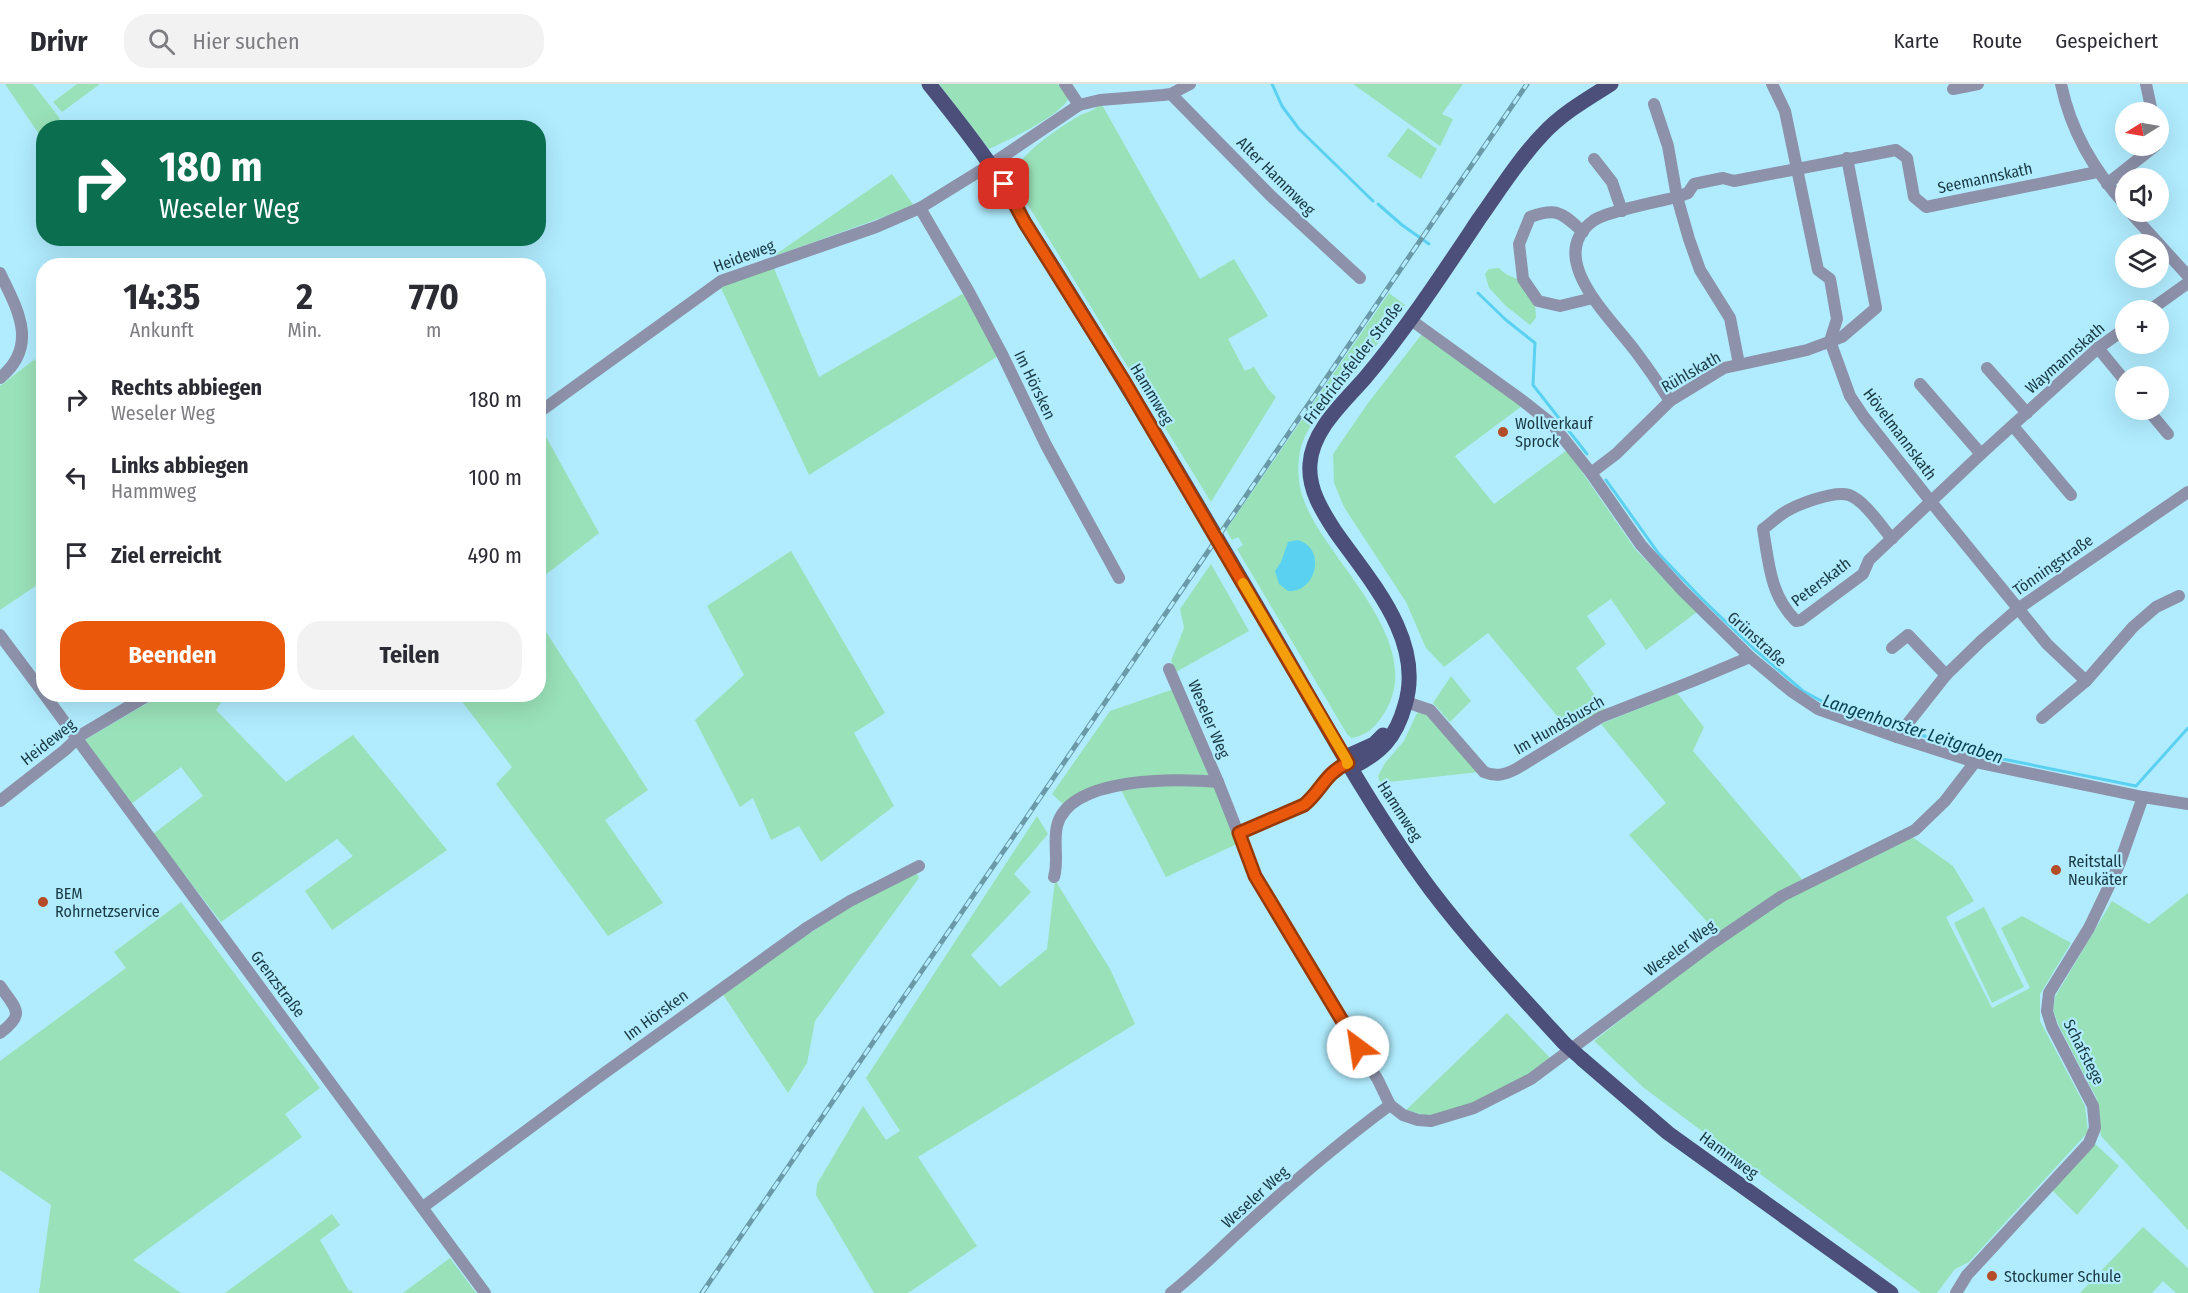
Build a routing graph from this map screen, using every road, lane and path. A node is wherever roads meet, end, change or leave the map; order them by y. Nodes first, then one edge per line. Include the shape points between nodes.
1 (921, 84) edge
2 (929, 84) edge
3 (1065, 84) edge
4 (1190, 84) edge
5 (1611, 84) edge
6 (1772, 84) edge
7 (1978, 84) edge
8 (2061, 84) edge
9 (2146, 84) edge
10 (1953, 89) dead end
11 (1171, 94) junction
12 (2150, 102) edge
13 (1654, 104) dead end
14 (1078, 105) junction
15 (2142, 156) edge
16 (1847, 158) junction
17 (1593, 159) dead end
18 (986, 167) junction
19 (1797, 168) junction
20 (2097, 172) junction
21 (2107, 184) junction
22 (2115, 193) edge
23 (1677, 197) junction
24 (920, 208) junction
25 (1622, 211) junction
26 (2139, 222) edge
27 (1583, 232) junction
28 (0, 273) edge
29 (2188, 276) edge
30 (1360, 278) dead end
31 (2188, 283) edge
32 (1593, 298) junction
33 (2164, 300) edge
34 (1411, 320) junction
35 (2115, 336) edge
36 (1830, 341) junction
37 (2098, 348) junction
38 (1739, 364) junction
39 (1987, 368) dead end
40 (2115, 369) edge
41 (0, 378) edge
42 (1920, 384) dead end
43 (1670, 401) junction
44 (546, 407) edge
45 (2027, 413) junction
46 (2156, 420) edge
47 (2013, 426) junction
48 (2168, 434) dead end
49 (1981, 454) junction
50 (1591, 473) junction
51 (2188, 492) edge
52 (2071, 495) dead end
53 (1932, 503) junction
54 (1892, 539) junction
55 (1119, 578) dead end
56 (2179, 596) dead end
57 (2019, 608) junction
58 (0, 635) edge
59 (1892, 648) dead end
60 (1750, 657) junction
61 (1169, 669) dead end
62 (1946, 675) junction
63 (2086, 681) junction
64 (36, 683) edge
65 (50, 702) edge
66 (137, 702) edge
67 (1405, 706) junction
68 (2042, 718) dead end
69 (1897, 737) junction
70 (77, 739) junction
71 (1976, 762) junction
72 (1348, 763) junction
73 (1218, 782) junction
74 (2143, 797) junction
75 (0, 801) edge
76 (2188, 804) edge
77 (1239, 833) junction
78 (919, 866) dead end
79 (1054, 877) dead end
80 (0, 986) edge
81 (0, 1033) edge
82 (1390, 1105) junction
83 (423, 1207) junction
84 (485, 1293) edge
85 (1171, 1293) edge
86 (1891, 1293) edge
87 (1956, 1293) edge

1 - 18 main road, Hammweg
2 - 18 main road, Hammweg
3 - 14 street
4 - 11 street
5 - 34 main road, Friedrichsfelder Straße via 1579,103 1542,134 1510,174
6 - 19 street via 1785,111
7 - 10 street
8 - 20 street via 2072,123
9 - 12 street
11 - 14 street
11 - 30 street, Alter Hammweg via 1272,197
13 - 23 street via 1668,146
14 - 18 street, Heideweg
15 - 21 street
16 - 19 street, Seemannskath
16 - 20 street, Seemannskath via 1896,150 1907,158 1914,197 1926,207
16 - 36 street via 1876,308 1842,337
17 - 25 street via 1612,182
18 - 24 street, Heideweg
18 - 72 main road, Hammweg via 1012,196
19 - 23 street, Seemannskath via 1734,181 1723,178 1694,183 1688,193
19 - 36 street via 1818,270 1830,279 1837,319
20 - 21 street
21 - 22 street
23 - 25 street, Seemannskath
23 - 38 street via 1700,270 1730,318
24 - 44 street, Heideweg via 721,281
24 - 55 street, Im Hörsken via 980,313
25 - 27 street, Seemannskath via 1594,220
26 - 29 street
27 - 32 street via 1575,248 1581,279
27 - 32 street via 1563,213 1547,210 1530,217 1519,244 1523,279 1538,301 1560,306
28 - 41 street via 22,326 21,352
31 - 33 street
32 - 43 street
34 - 50 street, Grünstraße via 1552,424
34 - 67 main road, Friedrichsfelder Straße via 1322,431 1310,464 1312,487 1322,509 1394,618 1406,650 1410,678
35 - 37 street, Waymannskath
36 - 38 street, Rühlskath via 1807,350
36 - 53 street, Hövelmannskath via 1850,396
37 - 40 street
37 - 45 street, Waymannskath
38 - 43 street, Rühlskath via 1724,368
39 - 45 street, Waymannskath
42 - 49 street
43 - 50 street, Rühlskath
45 - 47 street, Waymannskath
46 - 48 street
47 - 49 street, Waymannskath
47 - 52 street
49 - 53 street, Waymannskath
50 - 60 street, Grünstraße via 1641,545
51 - 57 street, Tönningstraße
53 - 54 street, Peterskath
53 - 57 street, Hövelmannskath
54 - 54 street, Peterskath via 1869,560 1863,574 1796,621 1786,612 1772,585 1763,530 1784,513 1837,493 1862,503
56 - 63 street via 2133,627
57 - 62 street, Tönningstraße
57 - 63 street, Hövelmannskath via 2047,644
58 - 64 street, Grenzstraße
59 - 62 street via 1908,635
60 - 67 street, Im Hundsbusch via 1601,717 1516,770 1494,776 1484,772 1430,710
60 - 69 street, Grünstraße via 1818,709
61 - 73 street, Weseler Weg
62 - 69 street, Tönningstraße
63 - 68 street
65 - 70 street, Grenzstraße
66 - 70 street, Heideweg
67 - 72 main road via 1389,729
69 - 71 street, Grünstraße
70 - 75 street, Heideweg
70 - 83 street, Grenzstraße
71 - 74 street, Grünstraße
71 - 82 street, Weseler Weg via 1915,830 1782,896 1531,1079 1474,1108 1431,1121 1403,1115
72 - 77 street via 1328,775 1304,805
72 - 86 main road, Hammweg, bridge via 1432,890 1496,970 1564,1043 1668,1133
73 - 77 street, Weseler Weg
73 - 79 street, Weseler Weg via 1149,782 1098,791 1077,800 1068,806 1057,826
74 - 76 street, Grünstraße
74 - 87 street, Schafstege via 2120,865 2089,928 2049,993 2047,1011 2052,1028 2093,1106 2095,1128 2089,1143 1967,1275
77 - 82 street, Weseler Weg via 1255,876
78 - 83 street, Im Hörsken via 808,927
80 - 81 street via 16,1015
82 - 85 street, Weseler Weg via 1265,1208
83 - 84 street, Grenzstraße

